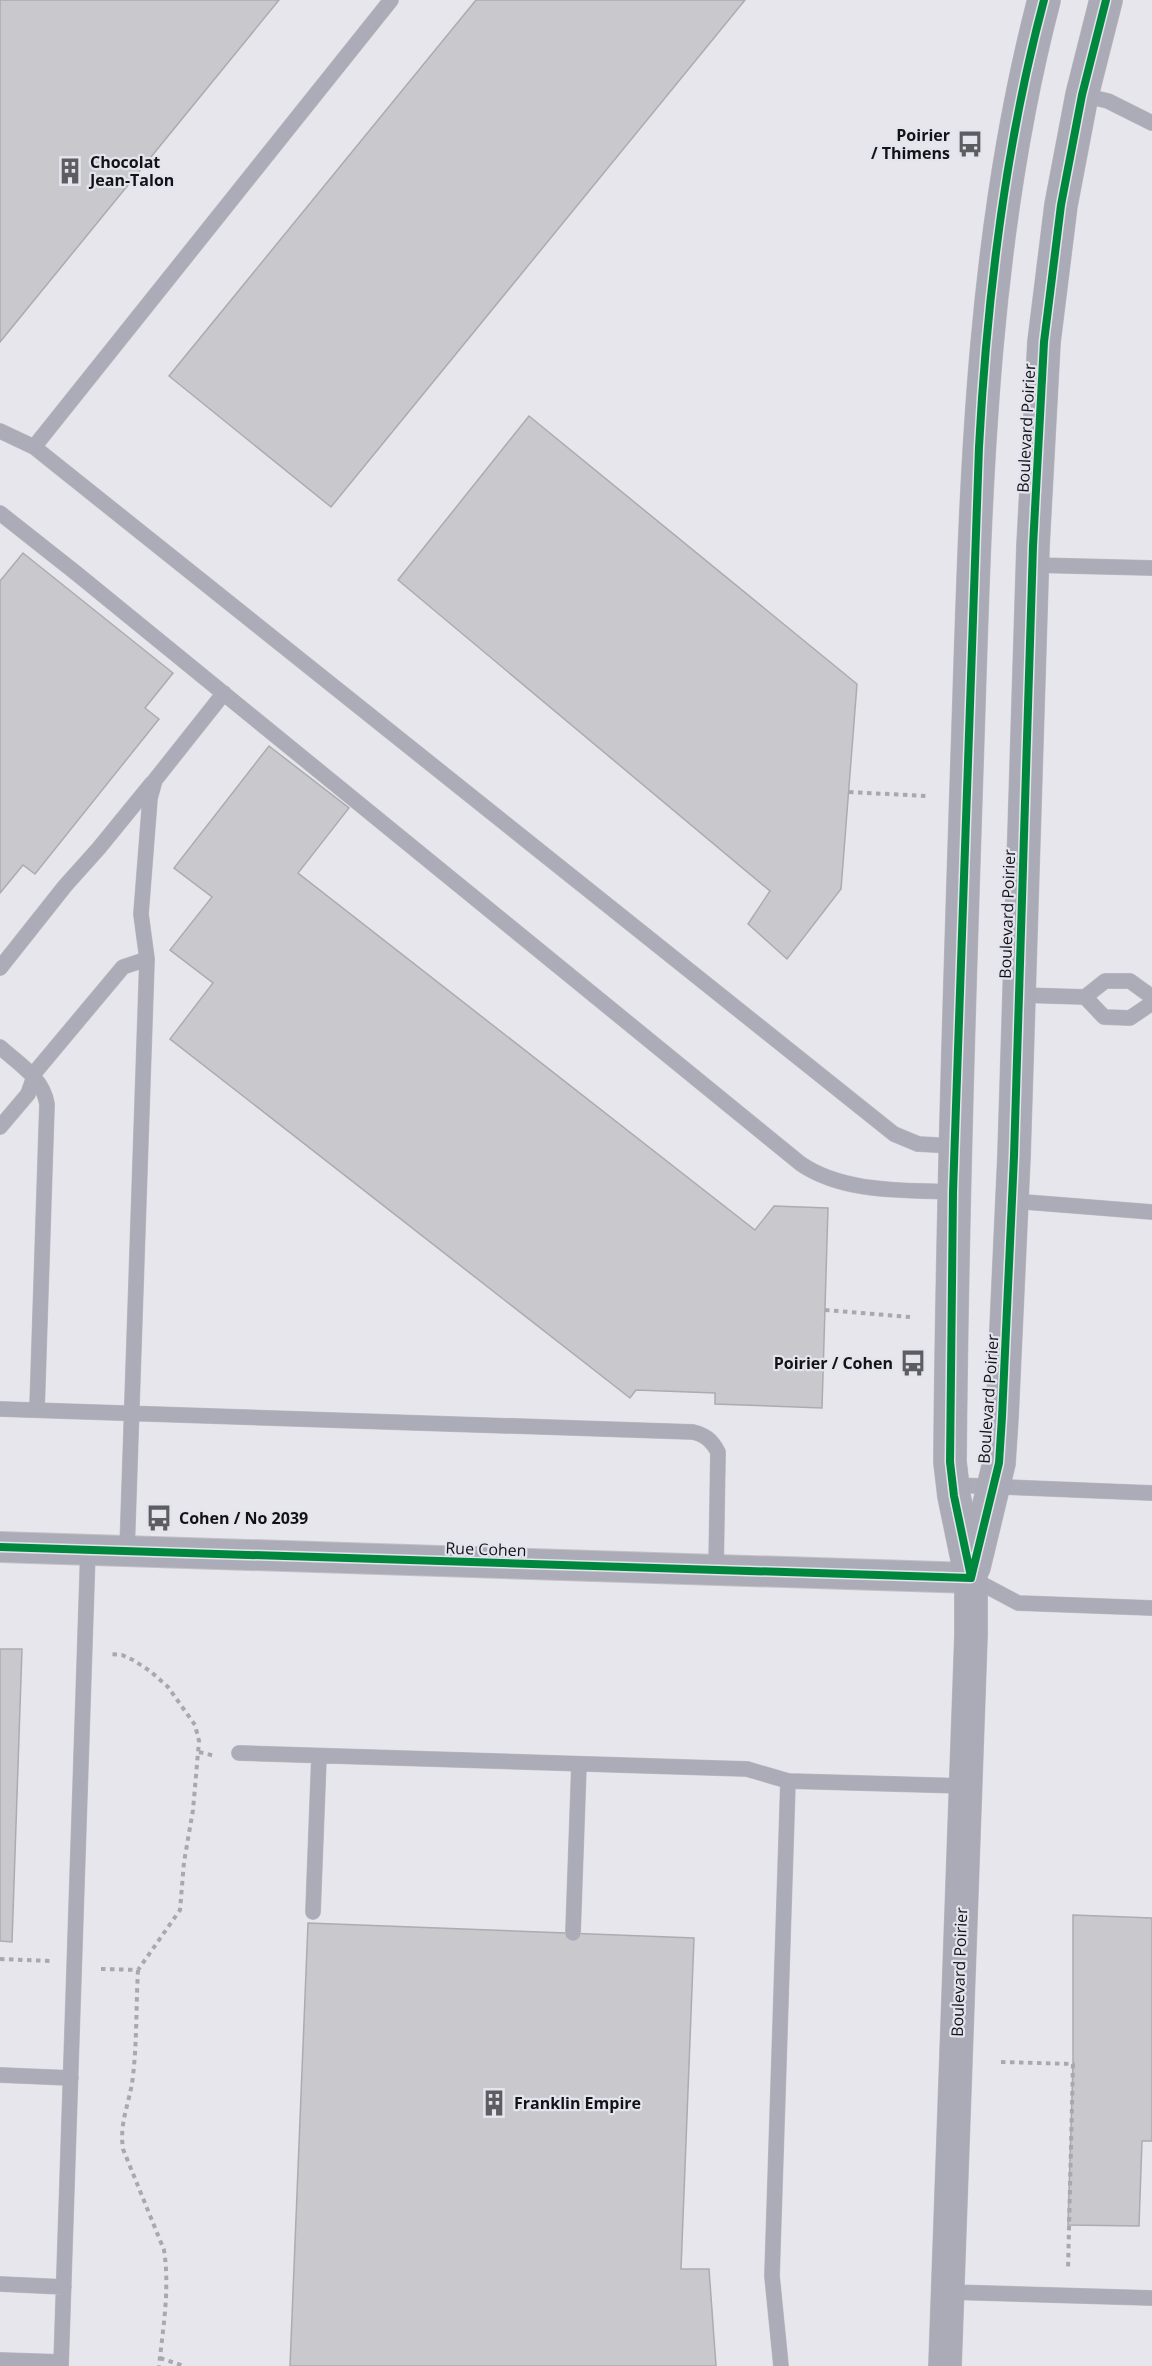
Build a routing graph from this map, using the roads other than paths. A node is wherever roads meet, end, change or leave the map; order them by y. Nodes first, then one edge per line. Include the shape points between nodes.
1 (391, 0) edge
2 (1044, 0) edge
3 (1106, 0) edge
4 (1082, 95) junction
5 (1152, 123) edge
6 (0, 431) edge
7 (34, 447) junction
8 (0, 513) edge
9 (1032, 565) junction
10 (1152, 568) edge
11 (224, 693) junction
12 (155, 780) junction
13 (147, 959) junction
14 (0, 968) edge
15 (1018, 996) junction
16 (1152, 997) edge
17 (1085, 998) junction
18 (1152, 1003) edge
19 (0, 1047) edge
20 (34, 1078) junction
21 (0, 1127) edge
22 (955, 1146) junction
23 (953, 1192) junction
24 (1012, 1201) junction
25 (1152, 1212) edge
26 (0, 1409) edge
27 (37, 1410) junction
28 (131, 1413) junction
29 (953, 1485) junction
30 (994, 1487) junction
31 (1152, 1493) edge
32 (0, 1547) edge
33 (88, 1549) junction
34 (127, 1551) junction
35 (716, 1571) junction
36 (971, 1578) junction
37 (1152, 1608) edge
38 (238, 1753) dead end
39 (319, 1756) junction
40 (579, 1764) junction
41 (788, 1781) junction
42 (965, 1786) junction
43 (313, 1912) dead end
44 (573, 1934) dead end
45 (0, 2075) edge
46 (71, 2078) junction
47 (0, 2284) edge
48 (64, 2287) junction
49 (948, 2292) junction
50 (1152, 2298) edge
51 (0, 2360) edge
52 (61, 2364) edge
53 (781, 2366) edge
54 (945, 2366) edge

1 - 7 lane
2 - 22 street, Boulevard Poirier via 1009,156 985,344 971,631
3 - 4 street, Boulevard Poirier
4 - 5 lane via 1108,101
4 - 9 street, Boulevard Poirier via 1061,205 1046,332
6 - 7 lane
7 - 22 lane via 894,1134 918,1144
8 - 11 lane
9 - 10 lane
9 - 15 street, Boulevard Poirier
11 - 12 lane
11 - 23 lane via 801,1164 816,1174 862,1186
12 - 13 lane via 150,798 141,914
12 - 14 lane
13 - 20 lane via 123,967
13 - 28 lane
15 - 17 lane
15 - 24 street, Boulevard Poirier
16 - 17 lane via 1130,981 1105,981
17 - 18 lane via 1104,1017 1130,1018
19 - 20 lane
20 - 21 lane via 28,1094
20 - 27 lane via 45,1091 48,1104
22 - 23 street, Boulevard Poirier
23 - 29 street, Boulevard Poirier
24 - 25 lane
24 - 30 street, Boulevard Poirier via 1002,1428
26 - 27 lane
27 - 28 lane
28 - 34 lane
28 - 35 lane via 704,1435 713,1443 720,1463
29 - 30 lane
29 - 36 street, Boulevard Poirier
30 - 31 lane
30 - 36 street, Boulevard Poirier
32 - 33 street, Rue Cohen
33 - 34 street, Rue Cohen
33 - 46 lane
34 - 35 street, Rue Cohen
35 - 36 street, Rue Cohen
36 - 37 lane via 1018,1603
36 - 42 street, Boulevard Poirier
38 - 39 lane
39 - 40 lane
39 - 43 lane
40 - 41 lane via 747,1769
40 - 44 lane
41 - 42 lane
41 - 53 lane via 772,2276
42 - 49 street, Boulevard Poirier
45 - 46 lane
46 - 48 lane
47 - 48 lane
48 - 52 lane
49 - 50 lane
49 - 54 street, Boulevard Poirier
51 - 52 lane

